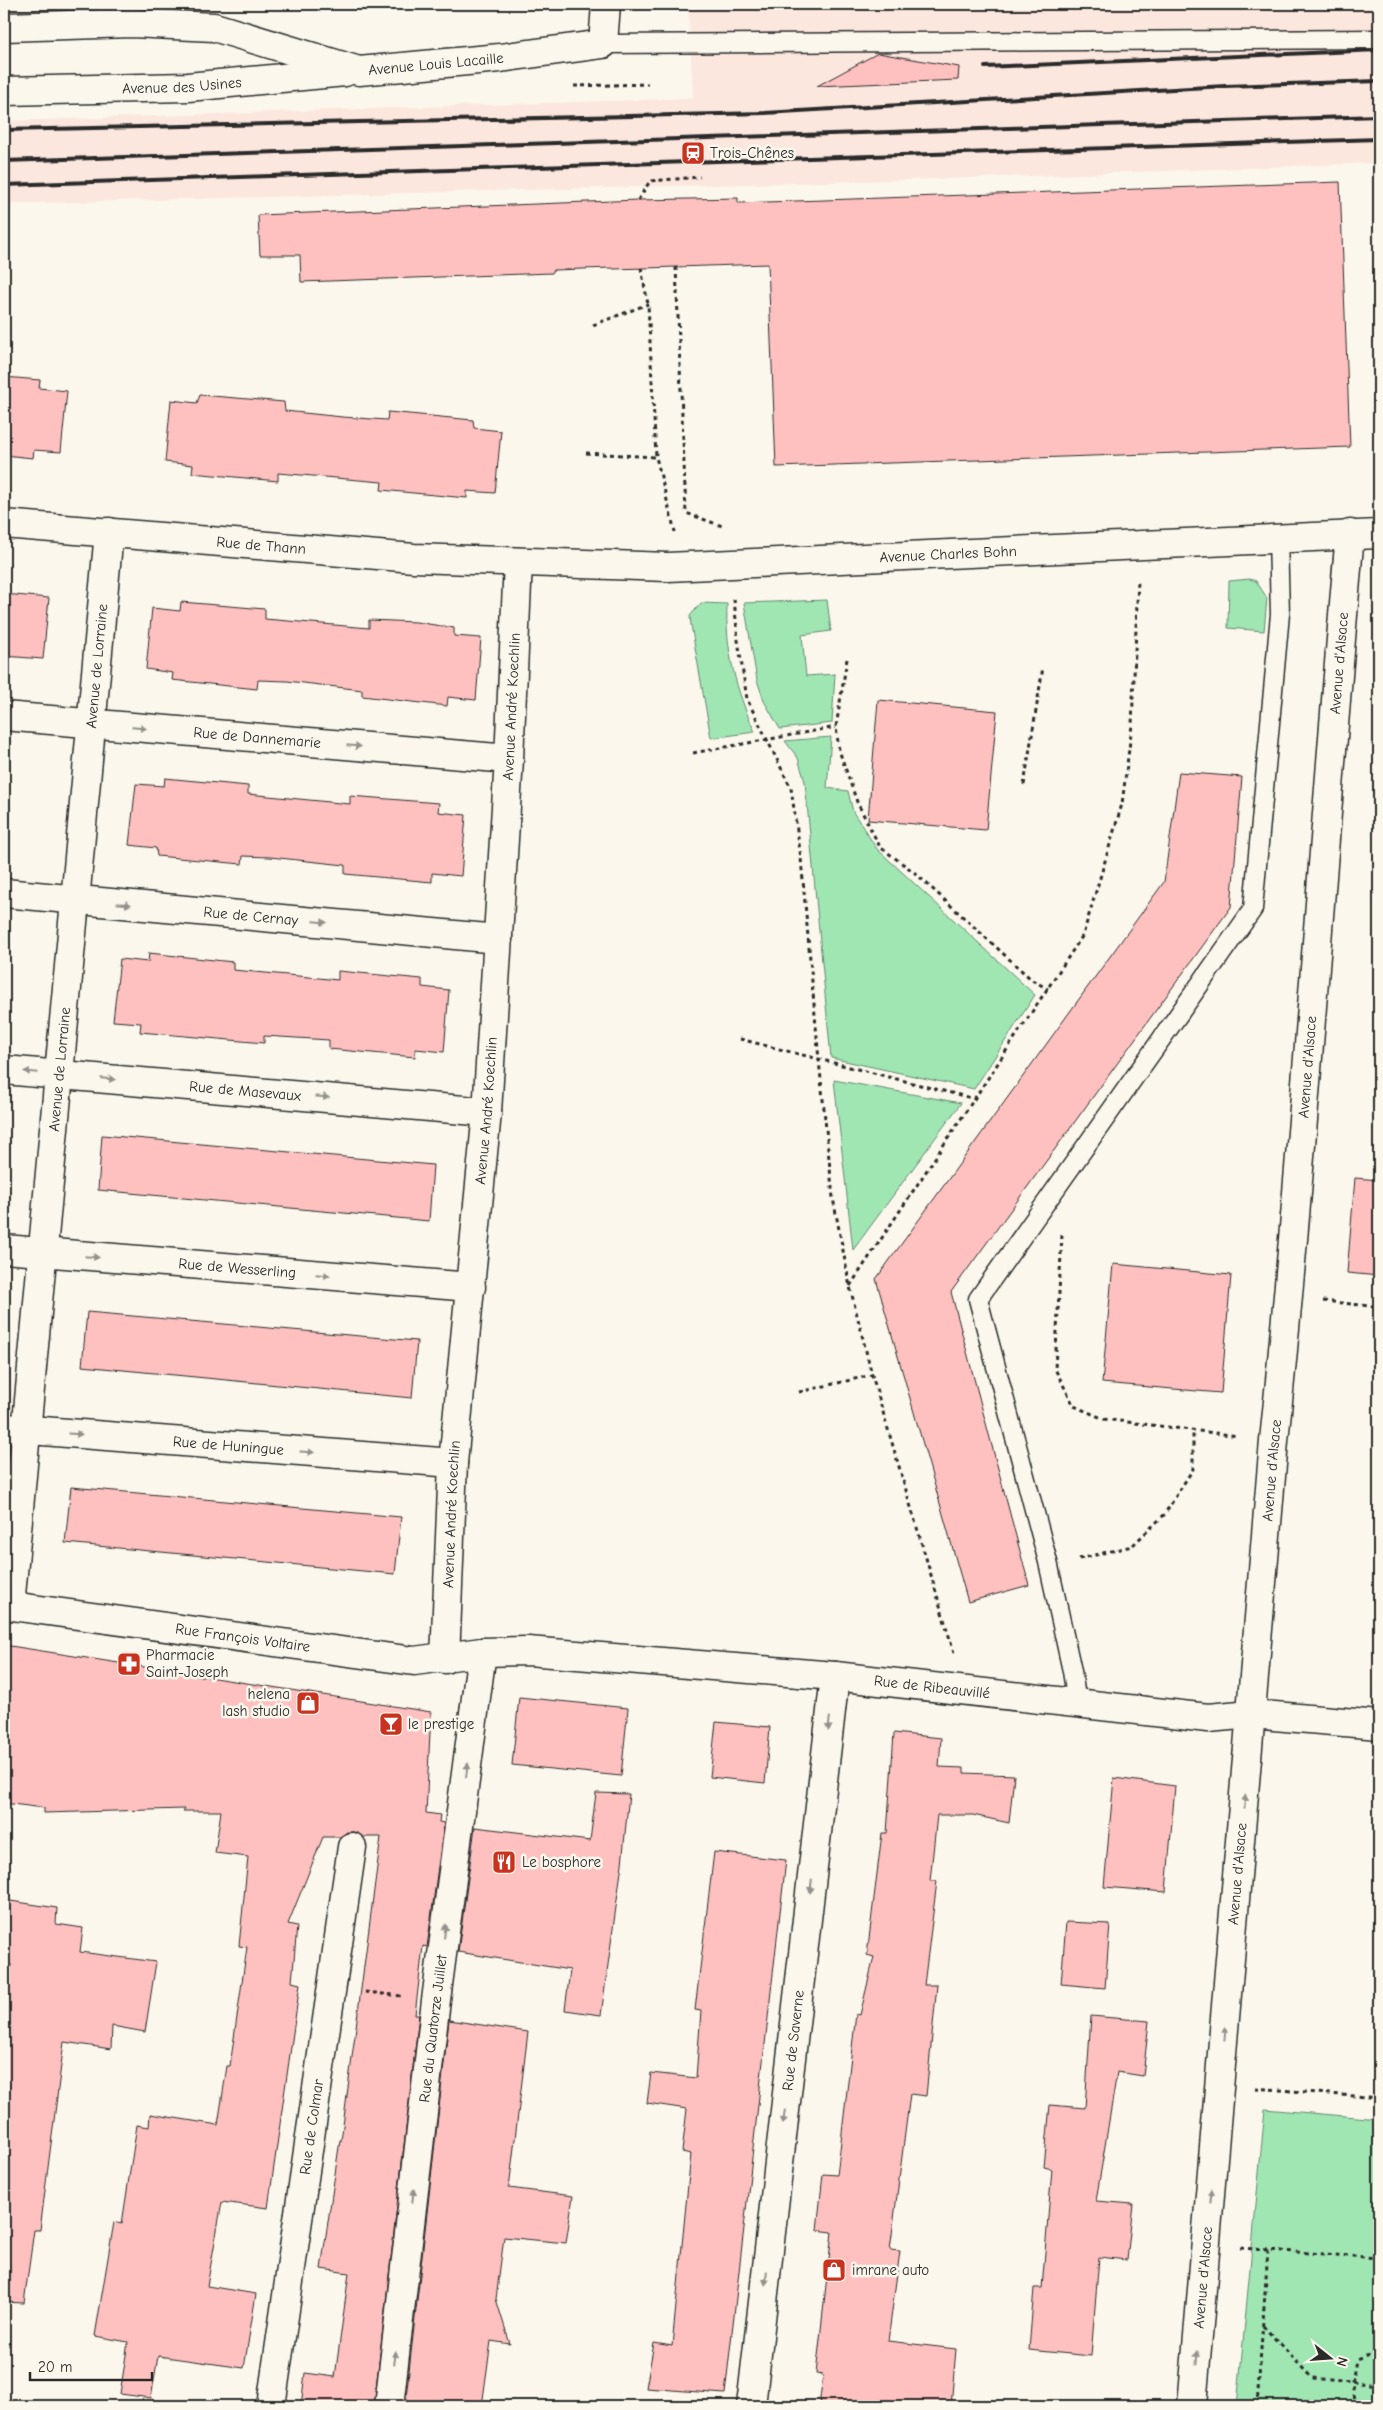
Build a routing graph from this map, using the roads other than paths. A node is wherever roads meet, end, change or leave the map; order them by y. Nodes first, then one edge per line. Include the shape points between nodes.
1 (606, 4) edge
2 (4, 27) edge
3 (1379, 39) edge
4 (604, 44) junction
5 (359, 71) junction
6 (4, 91) edge
7 (4, 524) edge
8 (109, 532) junction
9 (1350, 534) junction
10 (1379, 534) edge
11 (1278, 537) junction
12 (518, 562) junction
13 (4, 716) edge
14 (91, 724) junction
15 (509, 759) junction
16 (4, 893) edge
17 (75, 899) junction
18 (498, 939) junction
19 (4, 1070) edge
20 (59, 1075) junction
21 (487, 1112) junction
22 (4, 1249) edge
23 (43, 1253) junction
24 (471, 1287) junction
25 (15, 1429) edge
26 (453, 1463) junction
27 (7, 1606) edge
28 (482, 1652) junction
29 (445, 1658) junction
30 (835, 1676) junction
31 (1077, 1704) junction
32 (1251, 1714) junction
33 (1379, 1725) edge
34 (352, 1847) dead end
35 (271, 2406) edge
36 (389, 2406) edge
37 (751, 2406) edge
38 (1192, 2406) edge

1 - 4 street
2 - 5 street, Avenue Louis Lacaille via 132,23 214,27
3 - 4 lane
4 - 5 street, Avenue Louis Lacaille via 500,58
5 - 6 street, Avenue des Usines via 188,87
7 - 8 street, Rue de Thann
8 - 12 street, Rue de Thann via 414,558
8 - 14 street, Avenue de Lorraine
9 - 10 street, Avenue Charles Bohn
9 - 11 street, Avenue Charles Bohn
9 - 32 street, Avenue d'Alsace via 1289,1297
11 - 12 street, Avenue Charles Bohn via 683,567
11 - 31 lane via 1280,614 1254,909 978,1299 1048,1562
12 - 15 street, Avenue André Koechlin
13 - 14 street, Rue de Dannemarie
14 -> 15 street, Rue de Dannemarie
14 - 17 street, Avenue de Lorraine
15 - 18 street, Avenue André Koechlin
16 - 17 street, Rue de Cernay
17 -> 18 street, Rue de Cernay
17 - 20 street, Avenue de Lorraine
18 - 21 street, Avenue André Koechlin
20 -> 19 street, Rue de Masevaux
20 -> 21 street, Rue de Masevaux
20 - 23 street, Avenue de Lorraine
21 - 24 street, Avenue André Koechlin
22 - 23 street, Rue de Wesserling
23 -> 24 street, Rue de Wesserling
23 - 25 street, Avenue de Lorraine
24 - 26 street, Avenue André Koechlin
25 -> 26 street, Rue de Huningue
25 - 27 street, Avenue de Lorraine
26 - 29 street, Avenue André Koechlin
27 - 29 street, Rue François Voltaire via 414,1661
28 - 29 street, Rue François Voltaire
28 - 30 street, Rue de Ribeauvillé via 528,1651
36 -> 28 street, Rue du Quatorze Juillet via 436,2000
30 - 31 street, Rue de Ribeauvillé
30 -> 37 street, Rue de Saverne
31 - 32 street, Rue de Ribeauvillé via 1208,1718
32 - 33 street, Rue de Ribeauvillé
38 -> 32 street, Avenue d'Alsace
34 - 35 street, Rue de Colmar

